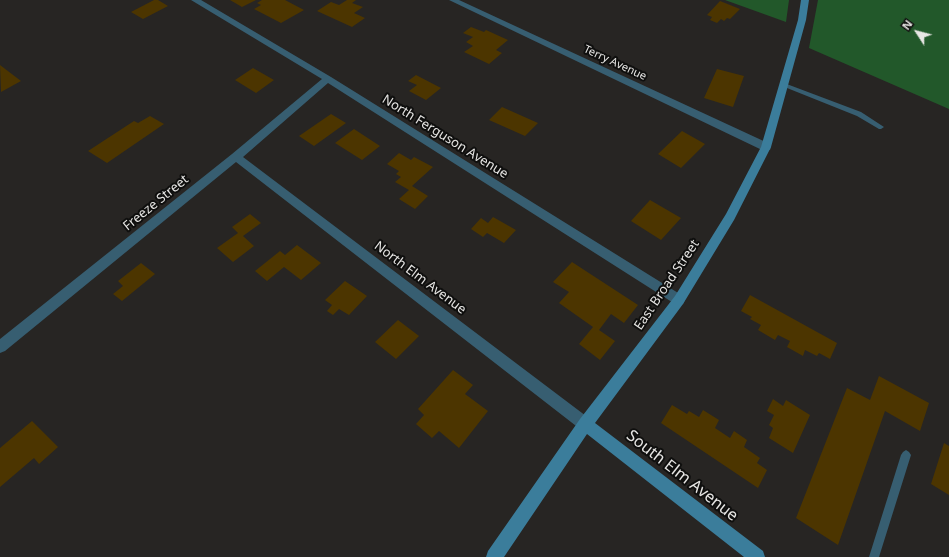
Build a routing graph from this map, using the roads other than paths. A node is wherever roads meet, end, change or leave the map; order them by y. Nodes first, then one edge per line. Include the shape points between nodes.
1 (195, 0) edge
2 (453, 0) edge
3 (805, 0) edge
4 (328, 79) junction
5 (784, 85) junction
6 (882, 127) dead end
7 (766, 147) junction
8 (236, 157) junction
9 (679, 300) junction
10 (0, 347) edge
11 (585, 424) junction
12 (906, 455) dead end
13 (494, 557) edge
14 (757, 557) edge
15 (874, 557) edge

1 - 4 street, North Ferguson Avenue
2 - 7 street, Terry Avenue
3 - 5 street, East Broad Street
4 - 8 street, Freeze Street
4 - 9 street, North Ferguson Avenue
5 - 6 lane via 859,114
5 - 7 street, East Broad Street
7 - 9 street, East Broad Street via 730,217
8 - 10 street, Freeze Street
8 - 11 street, North Elm Avenue
9 - 11 street, East Broad Street
11 - 13 street, East Broad Street
11 - 14 street, South Elm Avenue
12 - 15 lane

